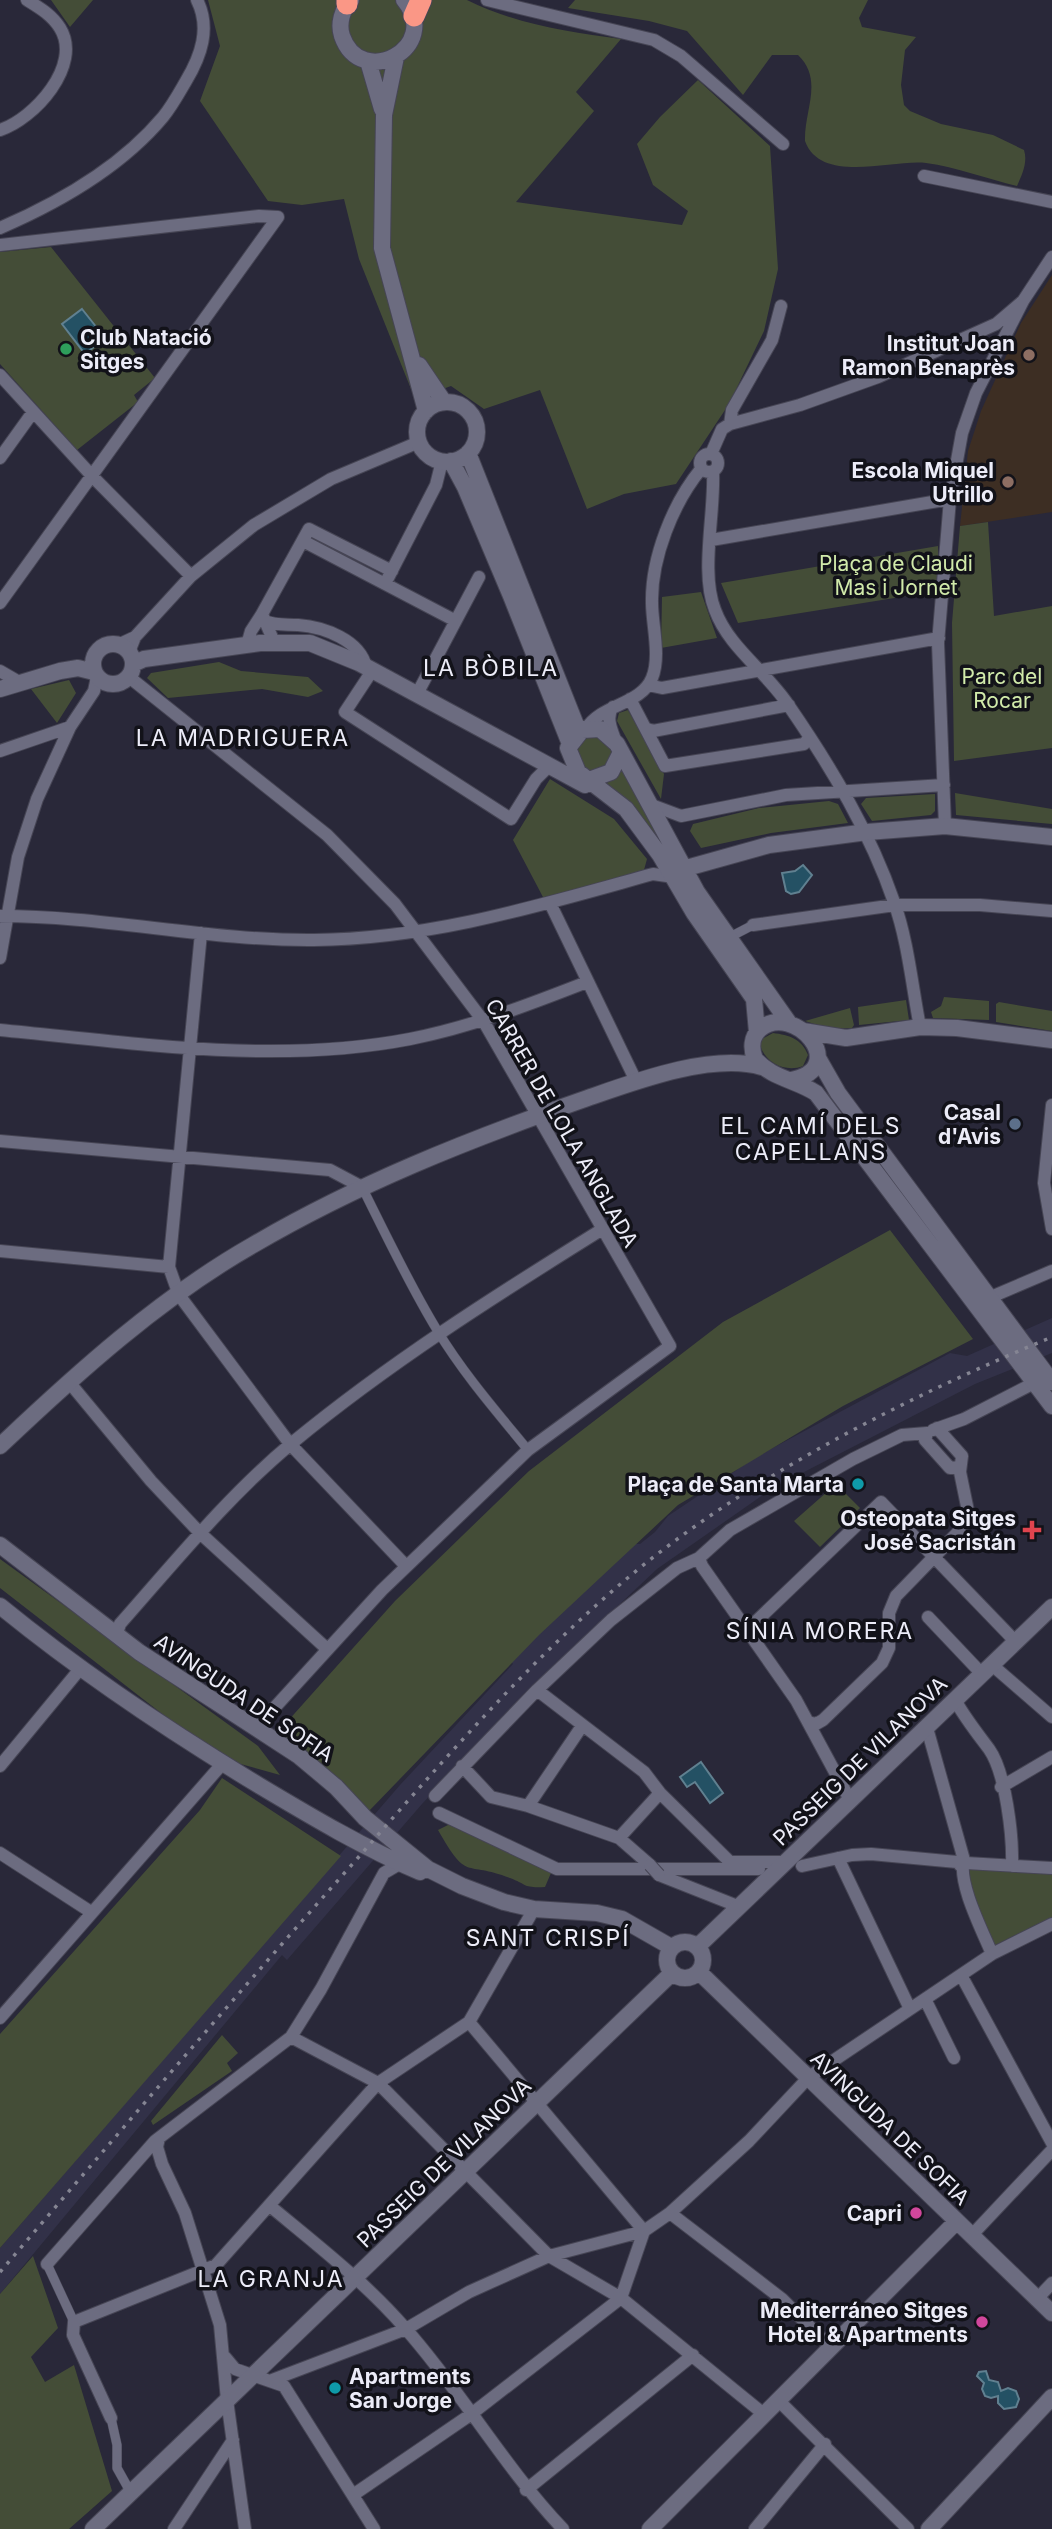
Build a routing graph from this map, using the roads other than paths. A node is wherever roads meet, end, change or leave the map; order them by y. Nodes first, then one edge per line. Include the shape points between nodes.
1 (27, 0) edge
2 (197, 0) edge
3 (486, 0) edge
4 (348, 1) edge
5 (413, 5) edge
6 (396, 57) junction
7 (368, 61) junction
8 (384, 114) junction
9 (0, 130) edge
10 (783, 144) dead end
11 (924, 176) dead end
12 (1052, 202) edge
13 (0, 228) edge
14 (0, 245) edge
15 (1052, 257) edge
16 (1023, 301) junction
17 (781, 306) dead end
18 (975, 334) junction
19 (412, 354) junction
20 (992, 356) junction
21 (0, 376) edge
22 (444, 402) junction
23 (426, 411) junction
24 (33, 412) junction
25 (730, 424) junction
26 (419, 442) junction
27 (468, 453) junction
28 (0, 457) edge
29 (446, 461) junction
30 (707, 471) junction
31 (93, 477) junction
32 (950, 499) junction
33 (306, 535) junction
34 (711, 540) junction
35 (392, 571) junction
36 (191, 576) junction
37 (479, 577) dead end
38 (385, 584) junction
39 (0, 603) edge
40 (264, 617) junction
41 (454, 620) junction
42 (939, 638) junction
43 (274, 642) junction
44 (247, 645) junction
45 (132, 656) junction
46 (369, 669) junction
47 (762, 670) junction
48 (0, 671) edge
49 (94, 675) junction
50 (19, 682) junction
51 (648, 685) junction
52 (0, 689) edge
53 (417, 694) junction
54 (630, 699) junction
55 (789, 705) junction
56 (614, 707) junction
57 (70, 727) junction
58 (581, 728) junction
59 (647, 729) junction
60 (809, 738) junction
61 (569, 746) junction
62 (619, 748) junction
63 (0, 751) edge
64 (531, 755) junction
65 (549, 766) junction
66 (584, 781) junction
67 (944, 785) junction
68 (841, 792) junction
69 (649, 804) junction
70 (945, 826) junction
71 (867, 832) junction
72 (1051, 840) edge
73 (660, 855) junction
74 (679, 873) junction
75 (653, 874) junction
76 (550, 903) junction
77 (895, 905) junction
78 (1052, 911) edge
79 (3, 916) edge
80 (753, 925) joint
81 (201, 933) junction
82 (418, 933) junction
83 (728, 938) junction
84 (0, 958) edge
85 (587, 982) junction
86 (484, 1021) junction
87 (796, 1027) junction
88 (920, 1027) junction
89 (0, 1030) edge
90 (755, 1038) junction
91 (846, 1038) junction
92 (1052, 1040) edge
93 (189, 1048) junction
94 (818, 1056) junction
95 (721, 1063) junction
96 (762, 1067) junction
97 (791, 1080) junction
98 (636, 1081) junction
99 (1052, 1105) edge
100 (539, 1115) junction
101 (0, 1141) edge
102 (1049, 1153) edge
103 (178, 1158) junction
104 (362, 1187) junction
105 (1052, 1229) edge
106 (601, 1230) junction
107 (0, 1251) edge
108 (169, 1267) junction
109 (1052, 1271) edge
110 (179, 1295) junction
111 (991, 1297) junction
112 (438, 1332) junction
113 (1047, 1378) edge
114 (69, 1382) junction
115 (1052, 1406) edge
116 (964, 1419) junction
117 (932, 1431) junction
118 (290, 1444) junction
119 (0, 1446) edge
120 (957, 1447) junction
121 (528, 1450) junction
122 (960, 1467) junction
123 (200, 1533) junction
124 (0, 1545) edge
125 (936, 1556) junction
126 (699, 1558) junction
127 (406, 1566) junction
128 (0, 1606) edge
129 (1052, 1607) edge
130 (928, 1617) dead end
131 (747, 1630) junction
132 (116, 1636) junction
133 (1015, 1641) junction
134 (326, 1648) junction
135 (80, 1669) junction
136 (987, 1670) junction
137 (537, 1690) junction
138 (955, 1700) junction
139 (1052, 1717) edge
140 (808, 1722) junction
141 (582, 1726) junction
142 (256, 1728) junction
143 (927, 1728) junction
144 (1052, 1757) edge
145 (223, 1763) junction
146 (0, 1766) edge
147 (462, 1766) junction
148 (1001, 1787) junction
149 (660, 1793) junction
150 (435, 1796) dead end
151 (850, 1800) junction
152 (528, 1806) junction
153 (439, 1813) dead end
154 (619, 1838) junction
155 (0, 1853) edge
156 (838, 1857) junction
157 (785, 1862) junction
158 (401, 1863) junction
159 (802, 1866) dead end
160 (1012, 1866) junction
161 (962, 1867) junction
162 (1052, 1868) edge
163 (760, 1869) dead end
164 (462, 1886) junction
165 (740, 1907) junction
166 (534, 1909) junction
167 (91, 1912) junction
168 (1052, 1924) edge
169 (671, 1947) junction
170 (697, 1947) junction
171 (992, 1954) junction
172 (699, 1972) junction
173 (672, 1973) junction
174 (961, 1975) junction
175 (925, 1999) junction
176 (910, 2009) junction
177 (0, 2018) edge
178 (469, 2022) junction
179 (291, 2038) junction
180 (954, 2058) dead end
181 (809, 2077) junction
182 (378, 2082) junction
183 (537, 2102) junction
184 (159, 2138) junction
185 (1052, 2143) edge
186 (1052, 2150) edge
187 (137, 2159) junction
188 (162, 2164) junction
189 (465, 2173) junction
190 (270, 2206) junction
191 (670, 2213) junction
192 (956, 2222) junction
193 (644, 2231) junction
194 (971, 2236) junction
195 (549, 2256) junction
196 (47, 2264) joint
197 (204, 2270) junction
198 (356, 2278) junction
199 (1052, 2283) edge
200 (621, 2298) junction
201 (1037, 2299) junction
202 (1052, 2313) edge
203 (74, 2322) junction
204 (406, 2329) junction
205 (831, 2348) junction
206 (693, 2355) junction
207 (225, 2357) junction
208 (253, 2376) junction
209 (272, 2380) junction
210 (1052, 2397) edge
211 (227, 2400) junction
212 (779, 2401) junction
213 (471, 2415) junction
214 (765, 2415) junction
215 (111, 2418) joint
216 (233, 2440) junction
217 (825, 2444) junction
218 (526, 2490) junction
219 (131, 2493) junction
220 (353, 2495) junction
221 (93, 2529) edge
222 (174, 2529) edge
223 (245, 2529) edge
224 (374, 2529) edge
225 (563, 2529) edge
226 (650, 2529) edge
227 (755, 2529) edge
228 (908, 2529) edge
229 (929, 2529) edge

1 - 9 street via 45,10 62,30 64,64 46,98 21,120
2 - 13 street via 203,39 199,59 165,115 101,172
3 - 10 street via 654,40 681,56
4 - 7 street via 341,17 345,44
5 - 6 street via 414,32 408,47
6 - 7 street
6 - 8 street
7 - 8 street
8 - 19 street via 382,248
11 - 12 street
14 - 31 street via 278,217
15 - 16 street
16 - 18 street via 996,324
16 - 20 street
17 - 25 street via 772,340 732,410
18 - 20 street via 989,345
18 - 25 street via 829,395
19 - 22 street
19 - 23 street
20 - 32 street via 962,433
21 - 24 street
22 - 23 street
22 - 27 street via 461,405 475,421 475,442
23 - 26 street via 418,424
24 - 28 street
24 - 31 street
25 - 30 street via 722,429 711,454 719,463
26 - 29 street via 431,457
26 - 36 street via 367,461 297,497
27 - 29 street
27 - 58 street
29 - 35 street
29 - 61 street via 470,499
30 - 34 street
30 - 51 street via 678,504 656,567 651,600 655,659
31 - 36 street
31 - 39 street
32 - 34 street
32 - 42 street
33 - 35 street
33 - 38 street
33 - 40 street
34 - 47 street via 709,583 714,609 732,640
35 - 38 street
36 - 45 street
37 - 41 street
38 - 41 street
40 - 43 street
40 - 44 street via 251,631
40 - 46 street via 276,625 301,625 354,645
41 - 53 street
42 - 47 street
42 - 67 street
43 - 44 street
43 - 46 street via 310,643
44 - 45 street
45 - 49 street via 120,682
45 - 49 street via 106,644
45 - 82 street, CARRER DE LOLA ANGLADA via 327,835
46 - 53 street
46 - 65 street via 345,712 511,819
47 - 51 street via 662,688
47 - 55 street
48 - 50 street
49 - 50 street
49 - 57 street
50 - 52 street
51 - 54 street
53 - 64 street
54 - 56 street
54 - 59 street
55 - 59 street
55 - 60 street
56 - 58 street
56 - 62 street via 609,722
57 - 63 street
57 - 79 street via 29,822
58 - 61 street
58 - 62 street via 600,729
59 - 60 street via 665,766 671,767 804,744
60 - 68 street
61 - 64 street via 547,757
61 - 66 street via 573,767
62 - 66 street via 611,772
62 - 69 street
64 - 65 street
65 - 66 street
66 - 73 street via 616,800
67 - 68 street
67 - 70 street
68 - 69 street via 786,795 681,816
68 - 71 street
69 - 74 street
70 - 71 street
70 - 72 street
71 - 74 street via 769,845
71 - 77 street
73 - 74 street
73 - 75 street
74 - 75 street
74 - 83 street
74 - 90 street via 694,913 754,999
75 - 76 street
76 - 82 street
76 - 85 street
77 - 78 street
77 - 80 street
77 - 88 street
79 - 81 street
79 - 84 street
80 - 83 street
81 - 82 street via 313,940
81 - 93 street
82 - 86 street, CARRER DE LOLA ANGLADA
83 - 87 street
85 - 86 street
85 - 98 street
86 - 93 street via 408,1040 346,1047 282,1051
86 - 100 street, CARRER DE LOLA ANGLADA
87 - 90 street via 770,1023
87 - 91 street
87 - 94 street via 810,1036
88 - 91 street
88 - 92 street via 991,1030
89 - 93 street
90 - 95 street via 740,1054
90 - 96 street via 755,1059
91 - 94 street
93 - 103 street
94 - 97 street via 815,1069
94 - 111 street via 838,1093
95 - 96 street
95 - 98 street
96 - 97 street
97 - 113 street via 816,1093
98 - 100 street
99 - 102 street
100 - 104 street via 449,1147
100 - 106 street, CARRER DE LOLA ANGLADA
101 - 103 street
102 - 105 street via 1044,1183
103 - 104 street via 330,1170
103 - 108 street
104 - 110 street via 251,1245
104 - 112 street
106 - 112 street
106 - 121 street, CARRER DE LOLA ANGLADA via 670,1346
107 - 108 street
108 - 110 street
109 - 111 street
110 - 114 street
110 - 118 street
111 - 113 street
112 - 118 street
112 - 121 street
113 - 115 street
113 - 116 street
114 - 119 street
114 - 123 street via 150,1481
116 - 117 street
116 - 120 street via 955,1430
117 - 120 street
117 - 122 street via 925,1440 930,1448 950,1468
117 - 126 street via 902,1435 842,1465 730,1530
118 - 123 street
118 - 127 street
120 - 122 street via 962,1456
121 - 127 street
122 - 125 street via 967,1518
123 - 132 street via 120,1624
123 - 134 street
124 - 132 street, AVINGUDA DE SOFIA
125 - 131 street via 881,1502
125 - 133 street
125 - 140 street via 892,1604 889,1648 883,1663 823,1720
126 - 131 street
126 - 137 street via 677,1568 611,1620
127 - 134 street
128 - 135 street, AVINGUDA DE SOFIA
129 - 133 street, PASSEIG DE VILANOVA
130 - 136 street
131 - 140 street
132 - 142 street, AVINGUDA DE SOFIA
133 - 136 street, PASSEIG DE VILANOVA
134 - 142 street
135 - 145 street, AVINGUDA DE SOFIA
135 - 146 street
136 - 138 street, PASSEIG DE VILANOVA
136 - 139 street
137 - 141 street
137 - 147 street
138 - 143 street, PASSEIG DE VILANOVA
138 - 148 street via 990,1752
140 - 151 street
141 - 149 street via 644,1772
141 - 152 street
142 - 164 street, AVINGUDA DE SOFIA via 299,1756 418,1862
143 - 151 street, PASSEIG DE VILANOVA
143 - 161 street via 964,1860
144 - 148 street
145 - 158 street, AVINGUDA DE SOFIA via 294,1807
145 - 167 street
147 - 150 street
147 - 152 street via 491,1797
148 - 160 street via 1010,1816
149 - 154 street
149 - 157 street via 730,1861
151 - 157 street, PASSEIG DE VILANOVA
152 - 154 street
153 - 163 street via 557,1869
154 - 165 street via 655,1870
155 - 167 street
156 - 159 street
156 - 161 street via 871,1854 957,1862
156 - 176 street
157 - 165 street, PASSEIG DE VILANOVA
158 - 164 street, AVINGUDA DE SOFIA
158 - 179 street via 384,1873
160 - 161 street
160 - 162 street
161 - 171 street
164 - 166 street, AVINGUDA DE SOFIA
165 - 170 street, PASSEIG DE VILANOVA
166 - 169 street, AVINGUDA DE SOFIA via 608,1915
166 - 178 street
167 - 177 street
168 - 171 street
169 - 170 street via 683,1942
169 - 173 street via 667,1963
170 - 172 street via 703,1959
171 - 174 street
172 - 173 street via 686,1978
172 - 181 street, AVINGUDA DE SOFIA
173 - 183 street, PASSEIG DE VILANOVA
174 - 175 street
174 - 185 street
175 - 176 street
175 - 180 street
176 - 181 street
178 - 182 street
178 - 183 street
179 - 182 street
179 - 184 street
181 - 191 street via 749,2141
181 - 192 street, AVINGUDA DE SOFIA
182 - 189 street
182 - 190 street
183 - 189 street, PASSEIG DE VILANOVA
183 - 193 street
184 - 187 street
184 - 188 street
186 - 194 street
187 - 188 street
187 - 196 street
188 - 197 street
189 - 195 street
189 - 198 street, PASSEIG DE VILANOVA
190 - 197 street via 216,2265
190 - 198 street
191 - 193 street
191 - 205 street via 782,2300
192 - 194 street, AVINGUDA DE SOFIA
192 - 205 street
193 - 195 street
193 - 200 street
194 - 201 street, AVINGUDA DE SOFIA
195 - 200 street
195 - 204 street via 469,2292
196 - 203 street
197 - 203 street
197 - 207 street
198 - 204 street
198 - 208 street, PASSEIG DE VILANOVA
199 - 201 street
200 - 206 street
200 - 213 street
201 - 202 street, AVINGUDA DE SOFIA
203 - 215 street via 73,2335
204 - 209 street
204 - 213 street
205 - 212 street
206 - 214 street
206 - 218 street
207 - 208 street via 234,2369
207 - 211 street
208 - 209 street
208 - 211 street, PASSEIG DE VILANOVA
209 - 220 street via 284,2386
210 - 229 street
211 - 216 street
211 - 219 street, PASSEIG DE VILANOVA
212 - 214 street
212 - 217 street
213 - 218 street
213 - 220 street
214 - 226 street
215 - 219 street via 117,2468
216 - 222 street
216 - 223 street
217 - 227 street
217 - 228 street
218 - 225 street
219 - 221 street, PASSEIG DE VILANOVA
220 - 224 street

